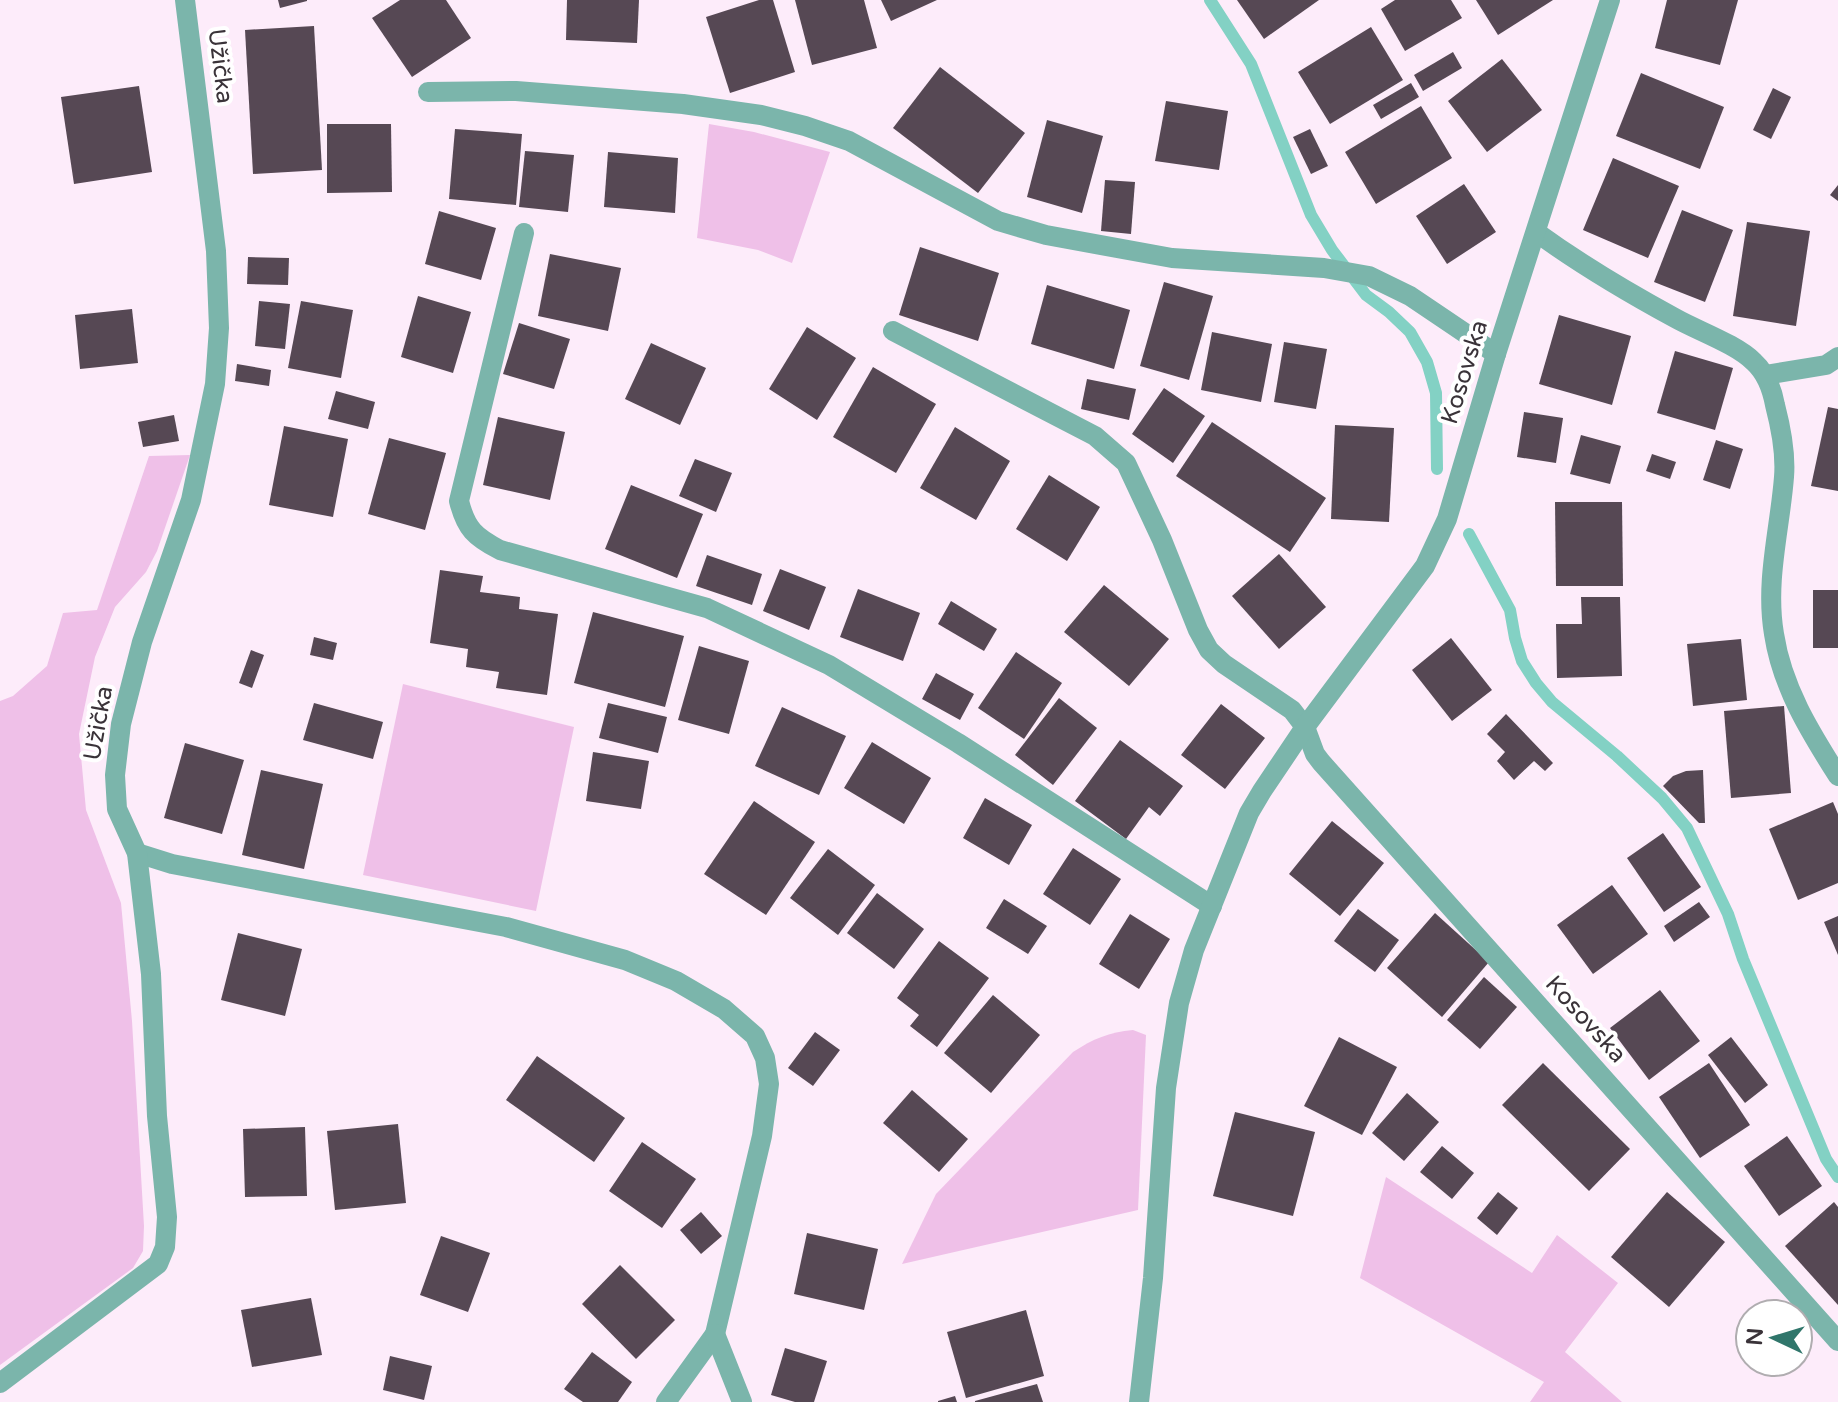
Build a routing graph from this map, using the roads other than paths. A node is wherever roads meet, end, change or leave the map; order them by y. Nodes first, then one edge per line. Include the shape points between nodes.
1 (185, 0) edge
2 (1610, 0) edge
3 (428, 92) dead end
4 (1536, 232) junction
5 (524, 233) dead end
6 (893, 331) dead end
7 (1496, 354) junction
8 (1838, 357) edge
9 (1765, 375) junction
10 (1305, 727) junction
11 (1838, 776) edge
12 (137, 853) junction
13 (1212, 906) junction
14 (715, 1334) junction
15 (1838, 1341) edge
16 (0, 1383) edge
17 (666, 1402) edge
18 (742, 1402) edge
19 (1139, 1402) edge

1 - 12 street, Užička via 210,186 219,328 215,384 191,500 142,642 117,746 117,809
2 - 4 street, Kosovska
3 - 7 street via 516,91 761,115 849,141 998,221 1046,235 1172,258 1369,276 1410,296
4 - 7 street, Kosovska
4 - 9 street via 1626,292 1744,354
5 - 13 street via 459,501 463,520 474,534 500,550 707,608 829,665
6 - 10 street via 1095,436 1126,463 1209,650 1292,710
7 - 10 street, Kosovska via 1436,545
8 - 9 street via 1815,368
9 - 11 street via 1783,436 1785,474 1773,556 1774,636 1791,695
10 - 13 street, Kosovska via 1249,813
10 - 15 street, Kosovska via 1321,762
12 - 14 street via 559,941 676,981 740,1021 755,1036 769,1084 762,1136
12 - 16 street, Užička via 151,974 165,1247 158,1264
13 - 19 street, Kosovska via 1179,1003 1166,1088
14 - 17 street
14 - 18 street

